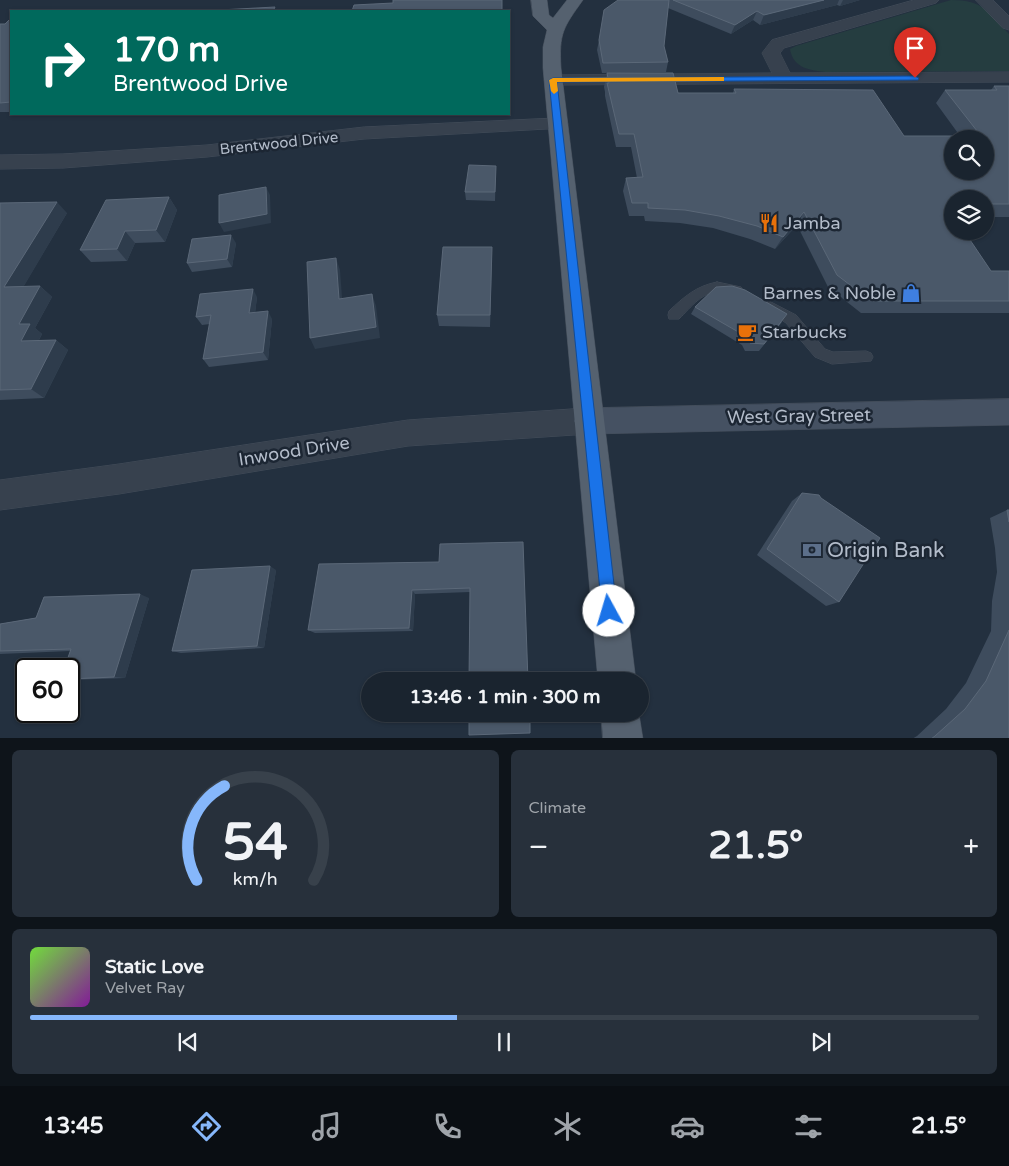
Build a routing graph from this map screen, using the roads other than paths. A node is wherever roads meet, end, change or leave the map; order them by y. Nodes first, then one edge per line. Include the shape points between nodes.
1 (539, 0) edge
2 (575, 0) edge
3 (931, 0) edge
4 (984, 0) edge
5 (1009, 25) edge
6 (554, 28) junction
7 (1009, 78) edge
8 (784, 79) junction
9 (553, 80) junction
10 (558, 124) junction
11 (0, 162) edge
12 (746, 294) edge
13 (759, 300) edge
14 (674, 315) dead end
15 (866, 356) dead end
16 (1009, 412) edge
17 (589, 421) junction
18 (0, 495) edge
19 (616, 672) edge
20 (621, 722) edge
21 (623, 738) edge

1 - 6 main road via 541,16
2 - 6 main road
3 - 8 street via 778,44 771,53
4 - 5 street
6 - 9 main road via 551,50
7 - 8 street
8 - 9 street
9 - 10 main road
10 - 11 street, Brentwood Drive via 421,129 207,151
10 - 17 main road
12 - 14 lane via 730,288 709,287 697,293
13 - 15 lane via 791,319 820,353 832,358
16 - 17 main road, West Gray Street
17 - 18 street, Inwood Drive via 408,433
17 - 19 main road
20 - 21 main road

